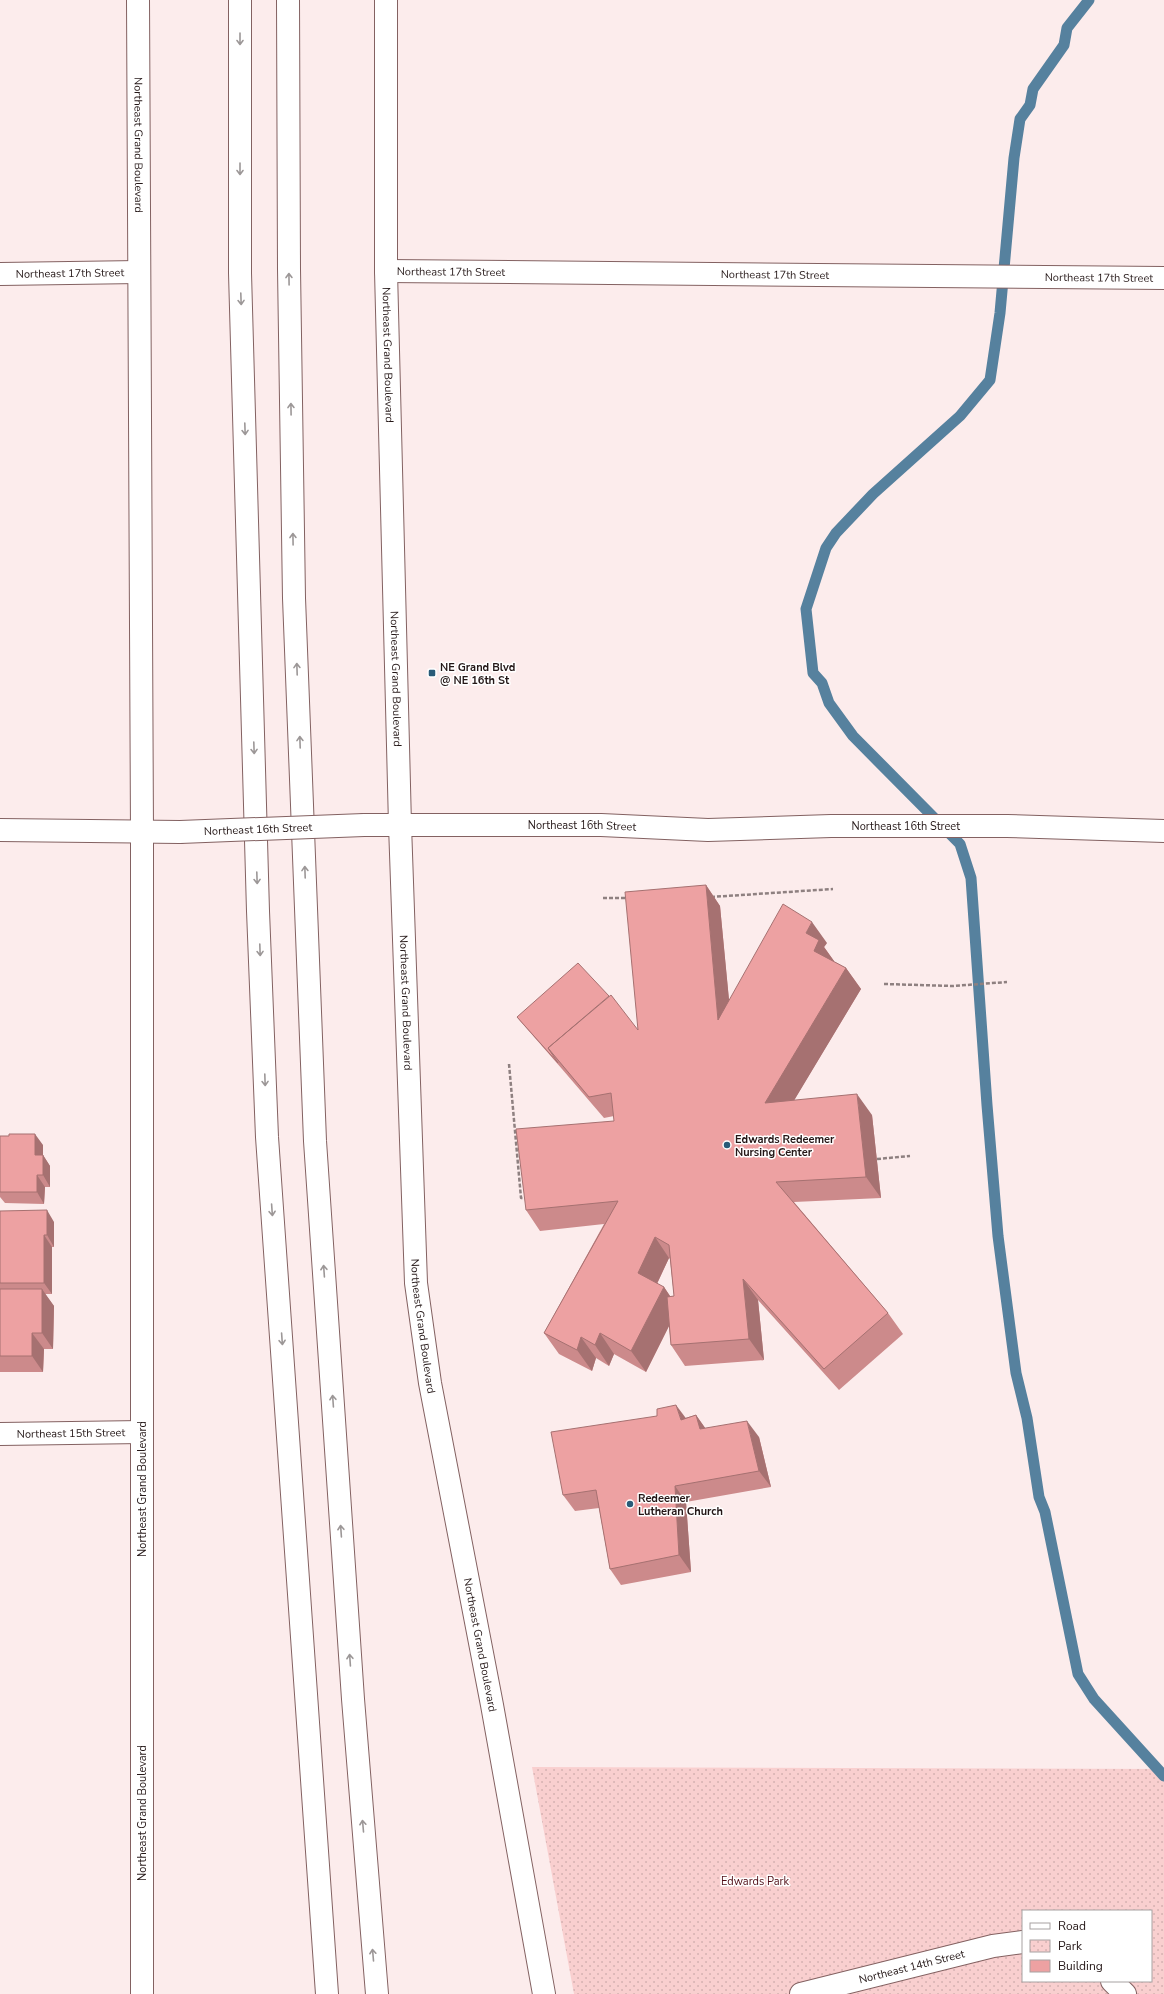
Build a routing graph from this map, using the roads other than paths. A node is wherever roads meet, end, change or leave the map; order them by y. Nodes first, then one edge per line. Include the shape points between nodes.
1 (138, 0) edge
2 (240, 0) edge
3 (288, 0) edge
4 (386, 0) edge
5 (386, 271) junction
6 (139, 272) junction
7 (0, 274) edge
8 (1164, 278) edge
9 (400, 825) junction
10 (0, 830) edge
11 (1164, 831) edge
12 (142, 832) junction
13 (142, 1432) junction
14 (0, 1434) edge
15 (1022, 1942) edge
16 (1113, 1982) edge
17 (142, 1994) edge
18 (327, 1994) edge
19 (377, 1994) edge
20 (544, 1994) edge
21 (801, 1994) edge
22 (1125, 1994) edge

1 - 6 main road, Northeast Grand Boulevard
2 -> 18 main road via 240,273 267,1137
19 -> 3 main road via 353,1699 315,1142 294,590
4 - 5 main road, Northeast Grand Boulevard
5 - 8 main road, Northeast 17th Street
5 - 9 main road, Northeast Grand Boulevard
6 - 7 main road, Northeast 17th Street
6 - 12 main road, Northeast Grand Boulevard
9 - 11 main road, Northeast 16th Street via 601,825 708,830 831,826 1007,826
9 - 12 main road, Northeast 16th Street, bridge
9 - 20 main road, Northeast Grand Boulevard via 416,1283 436,1415
10 - 12 main road, Northeast 16th Street
12 - 13 main road, Northeast Grand Boulevard
13 - 14 main road, Northeast 15th Street
13 - 17 main road, Northeast Grand Boulevard
15 - 21 main road, Northeast 14th Street via 993,1946
16 - 22 main road

